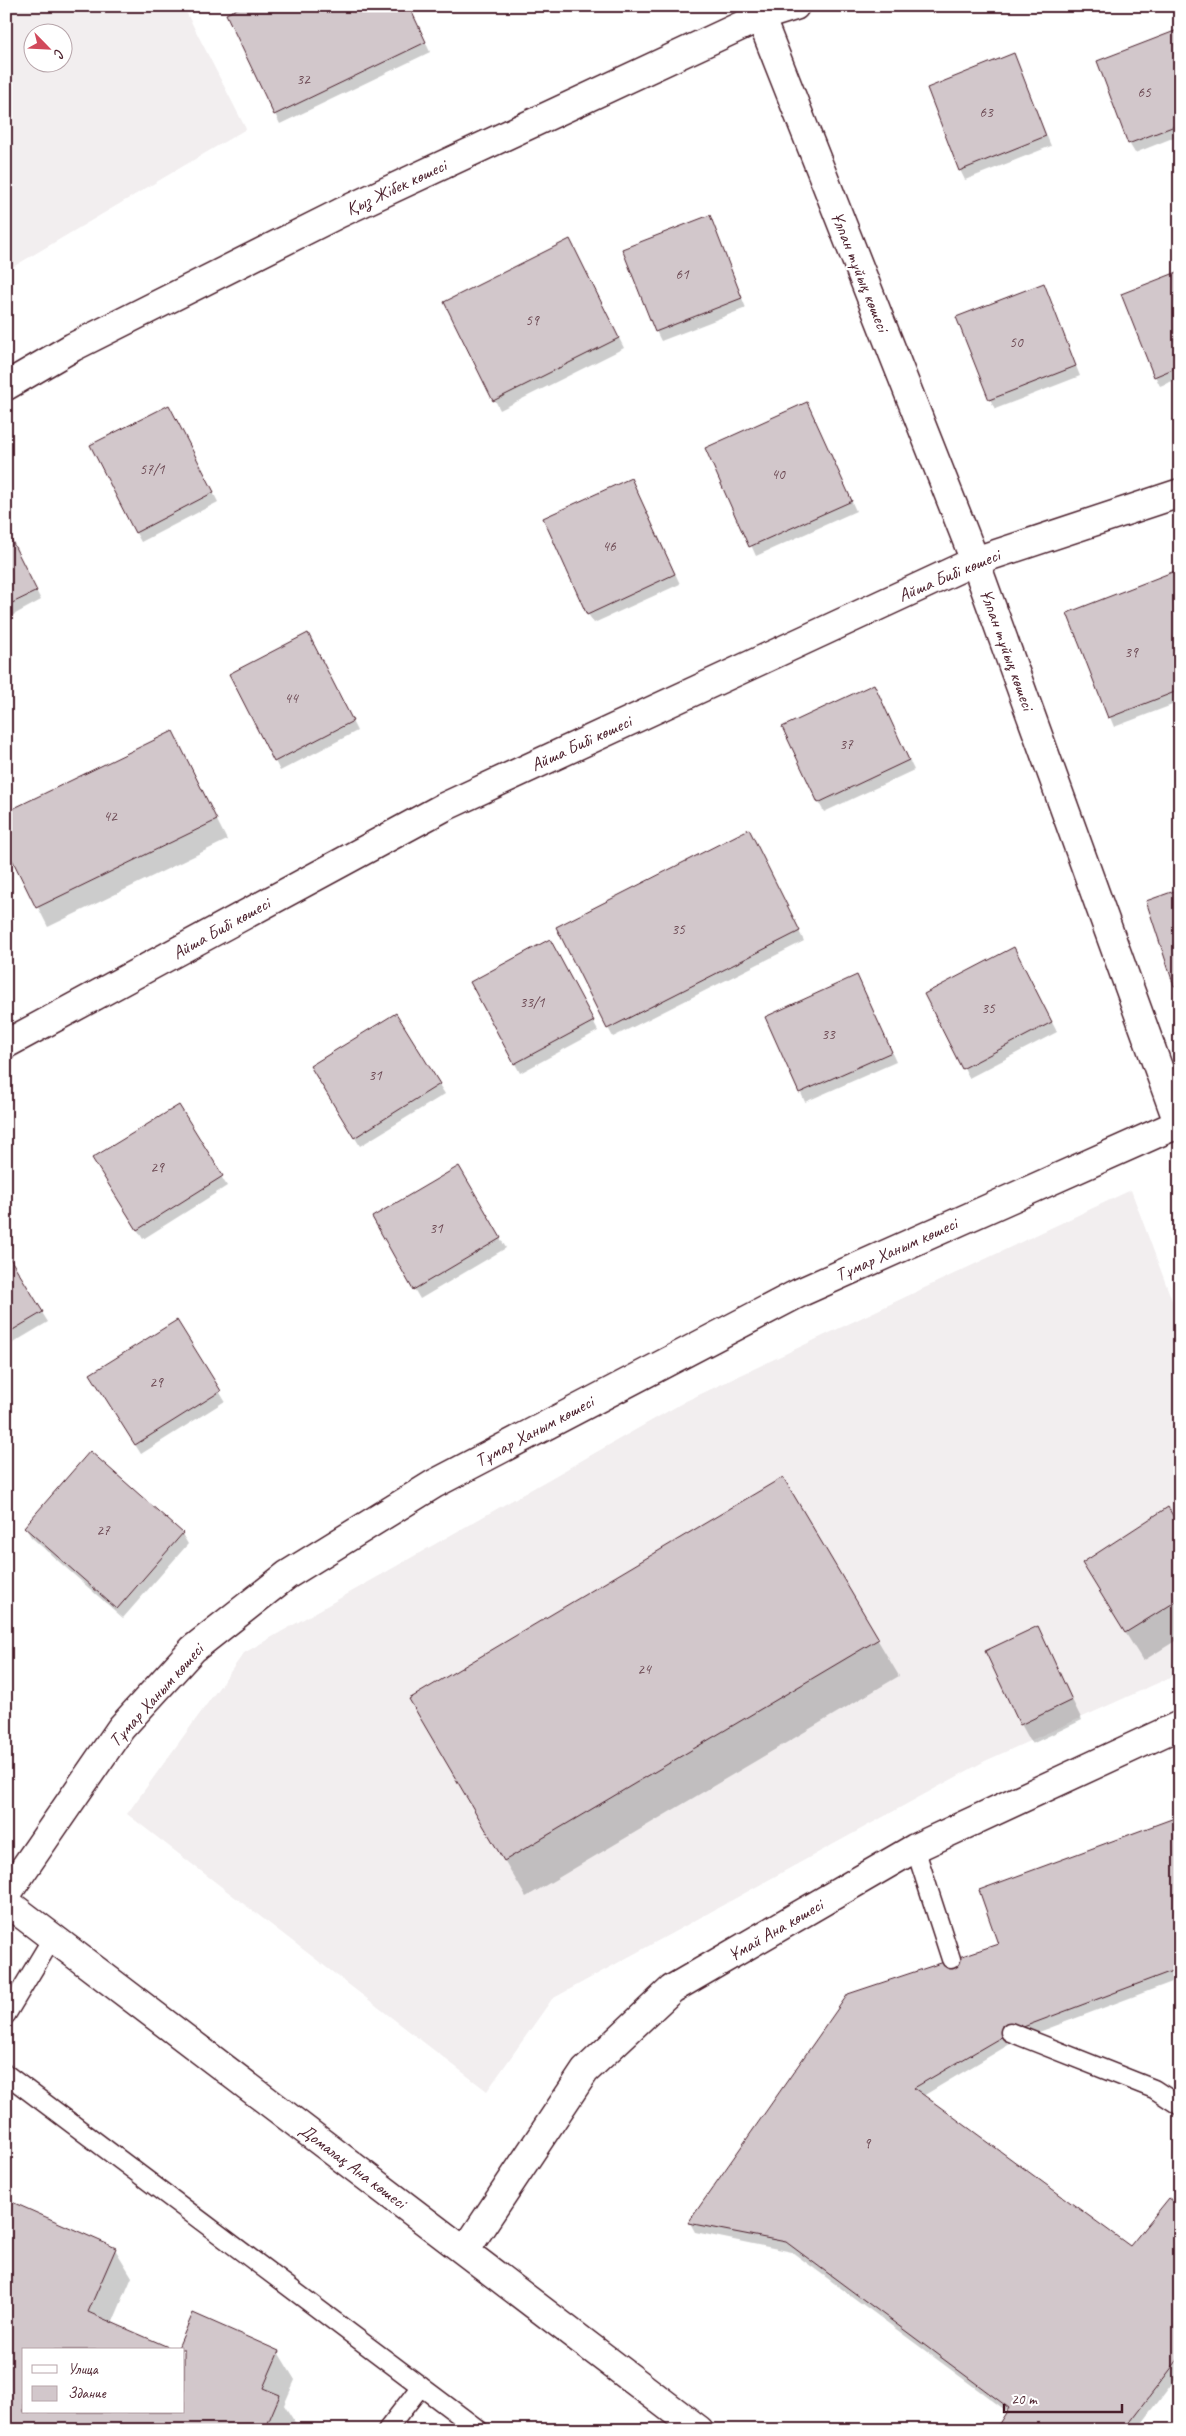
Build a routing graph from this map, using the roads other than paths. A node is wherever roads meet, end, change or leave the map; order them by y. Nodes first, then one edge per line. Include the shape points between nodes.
1 (795, 6) edge
2 (758, 12) edge
3 (6, 386) edge
4 (1180, 493) edge
5 (975, 561) junction
6 (6, 1044) edge
7 (1179, 1125) edge
8 (1180, 1725) edge
9 (915, 1848) junction
10 (6, 1895) edge
11 (6, 1902) edge
12 (53, 1937) junction
13 (952, 1959) dead end
14 (6, 2015) edge
15 (1010, 2032) dead end
16 (6, 2074) edge
17 (1180, 2106) edge
18 (465, 2251) junction
19 (421, 2386) junction
20 (387, 2430) edge
21 (479, 2430) edge
22 (700, 2430) edge

1 - 2 street, Қыз Жібек көшесі
2 - 3 street, Қыз Жібек көшесі via 340,212 73,347
2 - 5 street, Ұлпан тұйық көшесі
4 - 5 street, Айша Бибі көшесі
5 - 6 street, Айша Бибі көшесі via 444,807
5 - 7 street, Ұлпан тұйық көшесі
7 - 10 street, Тұмар Ханым көшесі via 798,1293 434,1484 288,1574 193,1649 121,1728
8 - 9 street, Ұмай Ана көшесі
9 - 13 lane
9 - 18 street, Ұмай Ана көшесі via 672,1990 585,2071
11 - 12 street, Домалақ Ана көшесі
12 - 14 lane
12 - 18 street, Домалақ Ана көшесі
15 - 17 lane via 1154,2089
16 - 19 lane
18 - 22 street, Домалақ Ана көшесі
19 - 20 lane
19 - 21 lane

